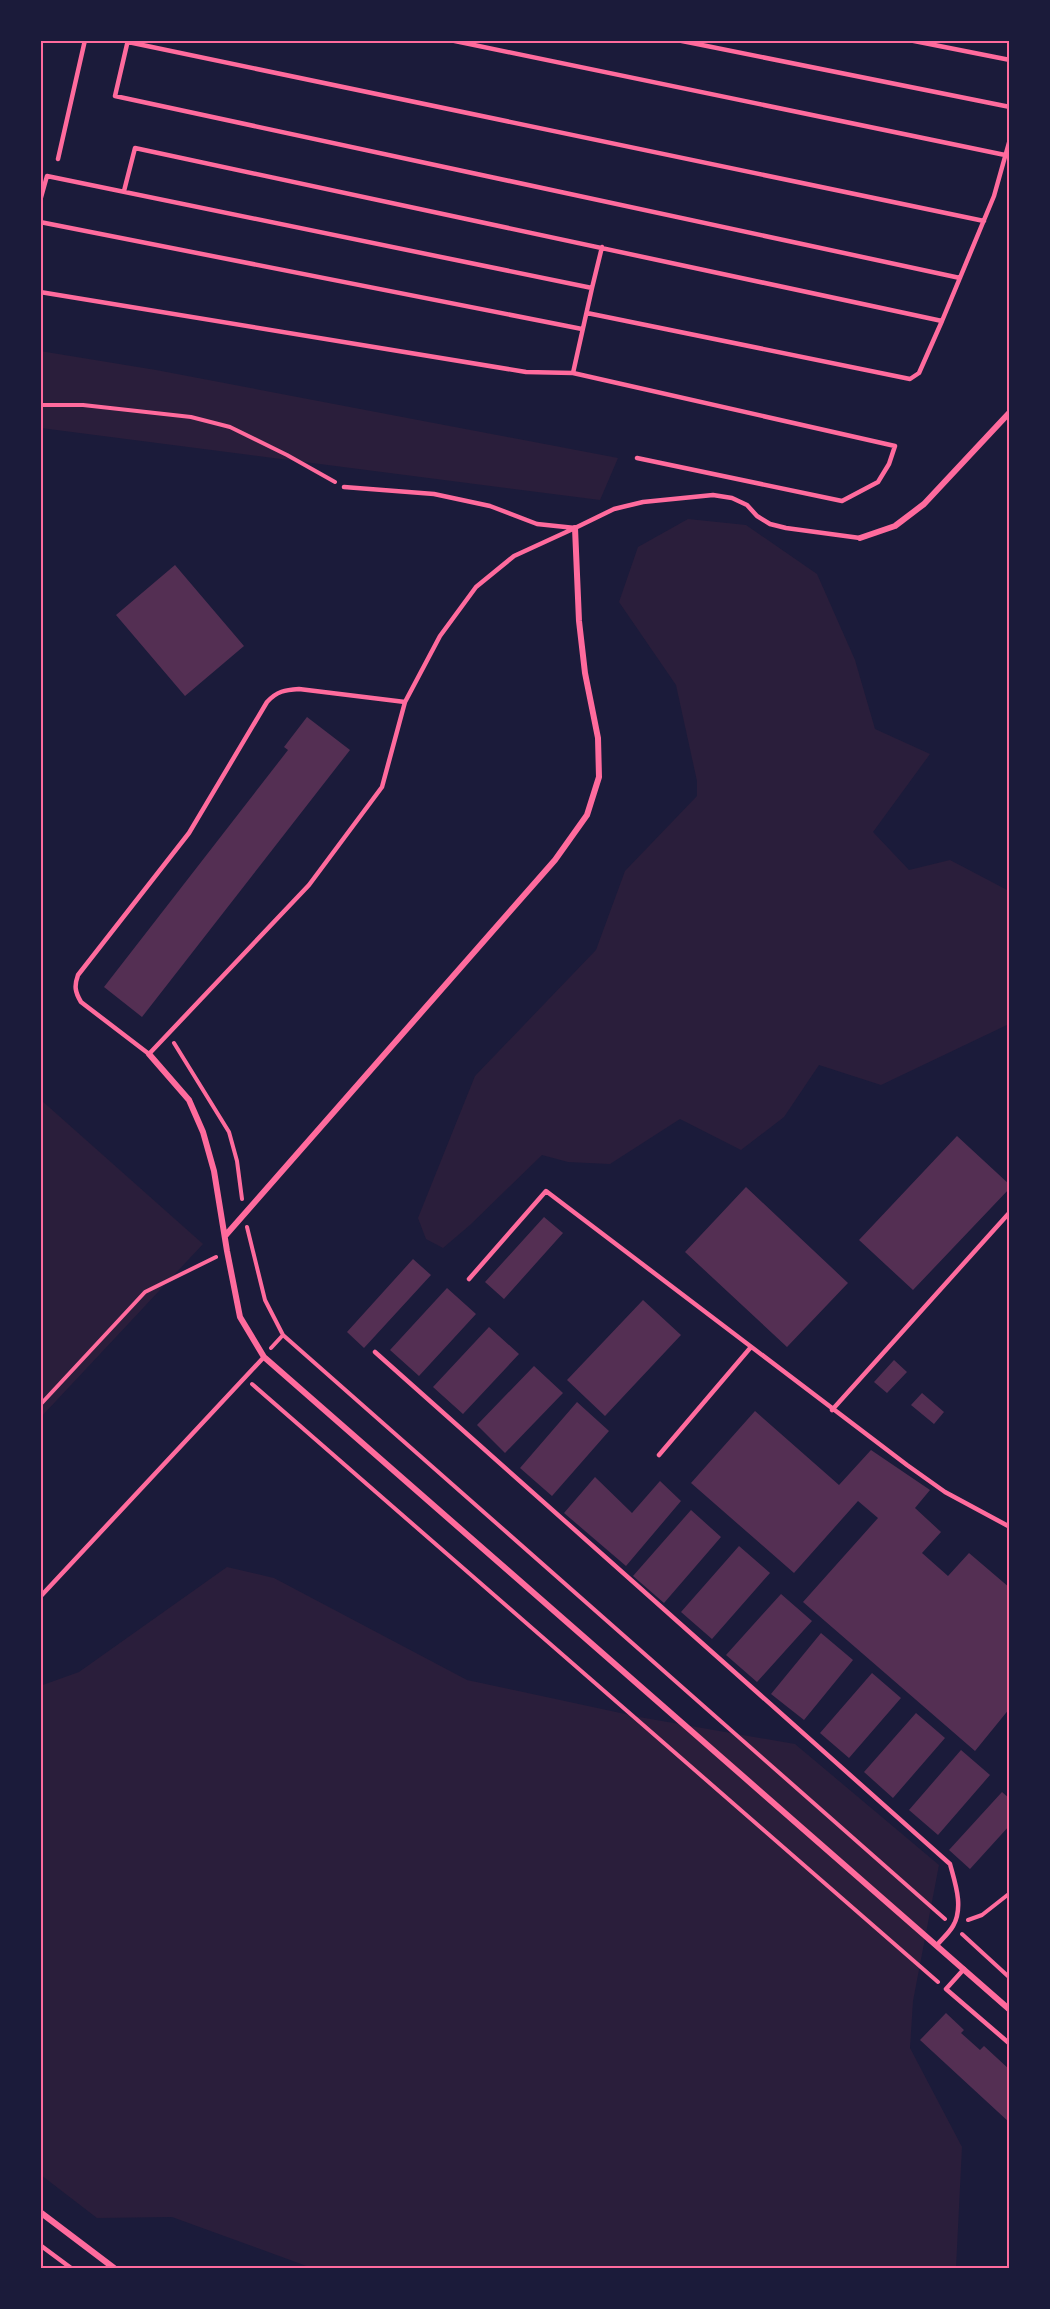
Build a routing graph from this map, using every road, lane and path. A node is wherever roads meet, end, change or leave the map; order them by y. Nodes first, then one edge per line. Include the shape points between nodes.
1 (85, 40) edge
2 (450, 40) edge
3 (677, 40) edge
4 (909, 40) edge
5 (128, 41) edge
6 (1010, 60) edge
7 (1010, 107) edge
8 (1010, 139) edge
9 (1005, 155) junction
10 (58, 159) dead end
11 (124, 191) junction
12 (40, 201) edge
13 (984, 221) junction
14 (40, 222) edge
15 (602, 247) junction
16 (960, 278) junction
17 (592, 288) junction
18 (40, 292) edge
19 (587, 313) junction
20 (942, 321) junction
21 (582, 329) junction
22 (573, 374) junction
23 (40, 405) edge
24 (1010, 412) edge
25 (637, 458) dead end
26 (344, 487) joint
27 (575, 528) junction
28 (861, 538) joint
29 (405, 702) junction
30 (168, 1034) junction
31 (149, 1054) junction
32 (1010, 1212) edge
33 (244, 1214) junction
34 (225, 1236) junction
35 (226, 1251) junction
36 (469, 1279) dead end
37 (751, 1347) junction
38 (375, 1352) dead end
39 (264, 1357) junction
40 (245, 1377) junction
41 (40, 1405) edge
42 (832, 1410) junction
43 (659, 1455) dead end
44 (1010, 1527) edge
45 (40, 1597) edge
46 (1010, 1893) edge
47 (953, 1926) junction
48 (937, 1945) junction
49 (964, 1969) junction
50 (1010, 1978) edge
51 (946, 1989) junction
52 (1010, 2010) edge
53 (1010, 2044) edge
54 (40, 2212) edge
55 (40, 2245) edge
56 (71, 2268) edge
57 (114, 2268) edge

1 - 10 lane
2 - 9 lane
3 - 7 lane
4 - 6 lane
5 - 13 lane
5 - 16 lane via 115,96
8 - 9 lane
9 - 13 lane
11 - 12 lane via 47,176
11 - 15 lane via 135,148
11 - 17 lane
13 - 16 lane
14 - 21 lane
15 - 17 lane
15 - 20 lane
16 - 20 lane
17 - 19 lane
18 - 22 lane via 526,372
19 - 20 lane via 910,379 919,374
19 - 21 lane
21 - 22 lane
22 - 25 lane via 895,446 878,482 842,501
23 - 26 path via 83,405 180,416 231,427
24 - 28 street via 924,504 895,526
26 - 27 lane via 434,494 490,506 537,524
27 - 28 lane via 614,509 713,495 747,505 770,524
27 - 29 lane via 514,556 476,587 440,636
27 - 33 street via 579,621 598,738 598,777 587,815 555,860
29 - 30 lane via 382,787 309,885
29 - 31 lane via 299,689 274,694 267,702 189,833 74,985 81,1002
30 - 31 lane
30 - 33 path via 229,1132
31 - 34 street via 189,1100 203,1132
32 - 42 lane
33 - 34 street
33 - 47 path via 265,1300 283,1335
34 - 35 street
35 - 39 street via 240,1317
35 - 41 path via 145,1292
36 - 37 lane via 546,1191
37 - 42 lane
37 - 43 lane
38 - 47 lane via 950,1864 958,1893
39 - 40 lane
39 - 48 street
40 - 45 lane
40 - 51 path
42 - 44 lane via 945,1492
46 - 47 path via 982,1915
47 - 48 lane
47 - 50 path
48 - 49 street
49 - 51 lane
49 - 52 street
51 - 53 lane
54 - 57 street
55 - 56 lane

